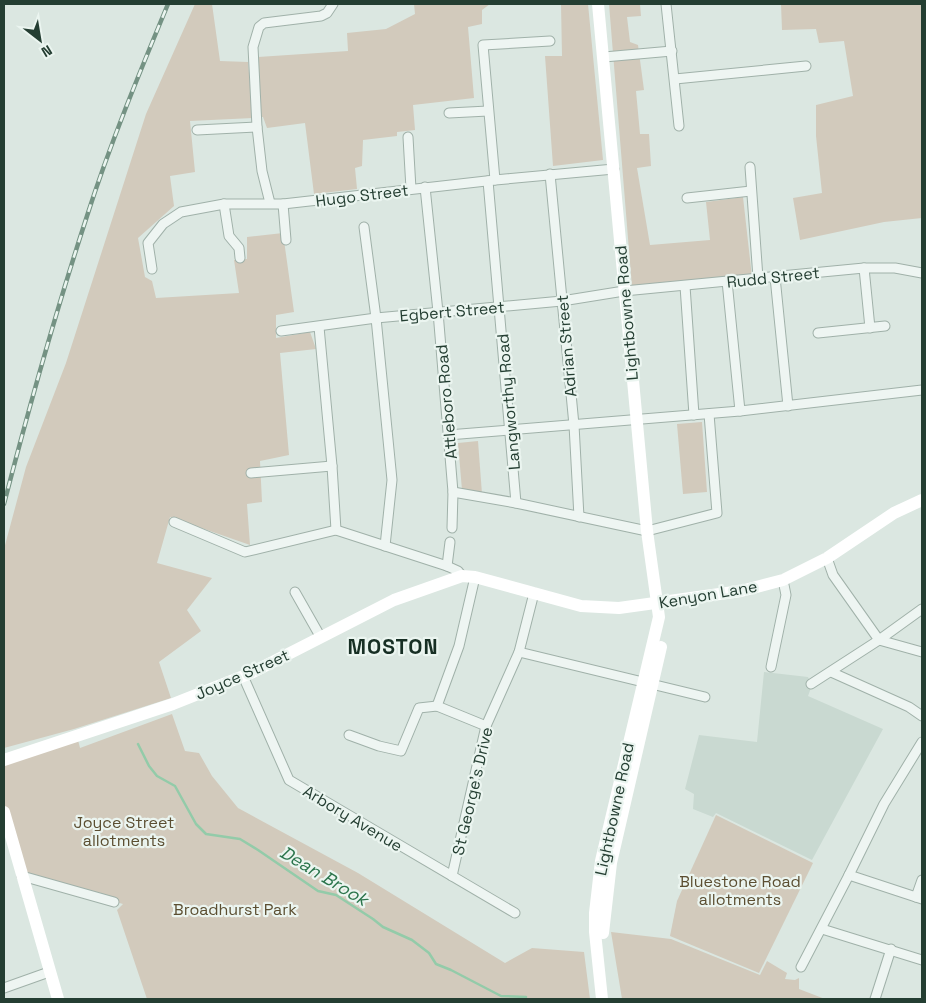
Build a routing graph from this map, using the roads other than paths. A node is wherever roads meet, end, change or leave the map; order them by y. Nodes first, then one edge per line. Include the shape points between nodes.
1 (333, 4) edge
2 (598, 4) edge
3 (666, 4) edge
4 (550, 41) dead end
5 (672, 51) junction
6 (604, 57) junction
7 (806, 66) dead end
8 (674, 79) junction
9 (488, 111) junction
10 (449, 113) dead end
11 (679, 126) dead end
12 (257, 127) junction
13 (197, 130) dead end
14 (408, 137) dead end
15 (750, 167) dead end
16 (614, 169) junction
17 (550, 174) junction
18 (491, 180) junction
19 (426, 187) junction
20 (411, 189) junction
21 (751, 191) junction
22 (687, 198) dead end
23 (270, 203) junction
24 (224, 204) junction
25 (283, 204) junction
26 (364, 227) dead end
27 (286, 240) dead end
28 (240, 258) dead end
29 (864, 268) junction
30 (152, 269) dead end
31 (922, 273) edge
32 (775, 277) junction
33 (758, 278) junction
34 (727, 281) junction
35 (685, 286) junction
36 (624, 291) junction
37 (562, 301) junction
38 (500, 307) junction
39 (438, 312) junction
40 (376, 318) junction
41 (885, 326) dead end
42 (319, 327) junction
43 (870, 328) junction
44 (281, 331) dead end
45 (818, 333) dead end
46 (922, 390) edge
47 (788, 406) junction
48 (740, 411) junction
49 (709, 414) junction
50 (694, 415) junction
51 (636, 420) junction
52 (574, 425) junction
53 (511, 430) junction
54 (448, 435) junction
55 (332, 466) junction
56 (251, 473) dead end
57 (454, 492) junction
58 (516, 503) junction
59 (921, 503) edge
60 (579, 517) junction
61 (174, 522) dead end
62 (452, 528) dead end
63 (336, 530) junction
64 (647, 530) junction
65 (450, 542) dead end
66 (385, 546) junction
67 (827, 558) junction
68 (447, 566) junction
69 (462, 576) junction
70 (475, 577) junction
71 (783, 580) junction
72 (295, 592) dead end
73 (534, 593) junction
74 (658, 603) junction
75 (922, 608) edge
76 (320, 636) junction
77 (879, 640) junction
78 (519, 652) junction
79 (922, 652) edge
80 (772, 667) dead end
81 (831, 672) junction
82 (242, 676) junction
83 (647, 682) junction
84 (811, 684) dead end
85 (705, 697) dead end
86 (437, 706) junction
87 (922, 716) edge
88 (486, 726) junction
89 (349, 735) dead end
90 (922, 742) edge
91 (4, 760) edge
92 (4, 812) edge
93 (7, 836) edge
94 (849, 875) junction
95 (22, 876) junction
96 (452, 876) junction
97 (922, 880) edge
98 (919, 898) edge
99 (114, 902) dead end
100 (515, 914) dead end
101 (822, 929) junction
102 (891, 949) junction
103 (922, 960) edge
104 (801, 967) dead end
105 (49, 972) junction
106 (4, 988) edge
107 (58, 999) edge
108 (602, 999) edge
109 (611, 999) edge
110 (875, 999) edge

1 - 12 street via 321,16 264,23 259,27 253,47
2 - 6 main road, Lightbowne Road
3 - 5 street
4 - 9 street, Langworthy Road via 483,46
5 - 6 street
5 - 8 street
6 - 16 main road, Lightbowne Road
7 - 8 street
8 - 11 street
9 - 10 street
9 - 18 street, Langworthy Road
12 - 13 street
12 - 23 street
14 - 20 street
15 - 21 street
16 - 17 street, Hugo Street
16 - 36 main road, Lightbowne Road
17 - 18 street, Hugo Street
17 - 37 street, Adrian Street
18 - 19 street, Hugo Street
18 - 38 street, Langworthy Road
19 - 20 street, Hugo Street
19 - 39 street, Attleboro Road
20 - 25 street, Hugo Street
21 - 22 street
21 - 33 street
23 - 24 street, Hugo Street
23 - 25 street, Hugo Street
24 - 28 street via 229,236 239,248
24 - 30 street, Hugo Street via 181,212 163,224 148,243
25 - 27 street
26 - 40 street
29 - 31 street, Rudd Street via 895,268
29 - 32 street, Rudd Street
29 - 43 street
32 - 33 street, Rudd Street
32 - 47 street
33 - 34 street, Rudd Street
34 - 35 street, Rudd Street
34 - 48 street
35 - 36 street, Rudd Street
35 - 50 street
36 - 37 street, Egbert Street
36 - 51 main road, Lightbowne Road
37 - 38 street, Egbert Street
37 - 52 street, Adrian Street
38 - 39 street, Egbert Street
38 - 53 street, Langworthy Road
39 - 40 street, Egbert Street
39 - 54 street, Attleboro Road
40 - 42 street, Egbert Street
40 - 66 street via 392,480
41 - 43 street
42 - 44 street, Egbert Street
42 - 55 street
43 - 45 street
46 - 47 street
47 - 48 street
48 - 49 street
49 - 50 street
49 - 64 street via 717,513
50 - 51 street
51 - 52 street
51 - 64 main road, Lightbowne Road
52 - 53 street
52 - 60 street, Adrian Street
53 - 54 street
53 - 58 street, Langworthy Road
54 - 57 street, Attleboro Road
55 - 56 street
55 - 63 street
57 - 58 street
57 - 62 street, Attleboro Road
58 - 60 street
59 - 67 main road, Kenyon Lane via 894,513
60 - 64 street
61 - 63 street via 245,552
63 - 66 street
64 - 74 main road, Lightbowne Road
65 - 68 street
66 - 68 street
67 - 71 main road, Kenyon Lane
67 - 77 street via 833,575
68 - 69 street
69 - 70 main road, Joyce Street
69 - 76 main road, Joyce Street via 394,600
70 - 73 main road, Kenyon Lane
70 - 86 street via 459,646
71 - 74 main road, Kenyon Lane via 741,591
71 - 80 street via 786,594
72 - 76 street
73 - 74 main road, Kenyon Lane via 582,606 619,608
73 - 78 street, St George's Drive
74 - 83 main road, Lightbowne Road via 658,622
75 - 77 street
76 - 82 main road, Joyce Street
77 - 79 street
77 - 81 street
78 - 83 street
78 - 88 street, St George's Drive
81 - 84 street
81 - 87 street
82 - 91 main road, Joyce Street via 173,704
82 - 96 street, Arbory Avenue via 289,780
83 - 85 street
83 - 108 main road, Lightbowne Road via 601,862 595,932
83 - 109 main road, Lightbowne Road via 608,880 603,933
86 - 88 street
86 - 89 street via 419,708 401,751
88 - 96 street, St George's Drive
90 - 94 street via 884,804
92 - 93 main road
93 - 95 main road
94 - 98 street
94 - 101 street
95 - 99 street
95 - 105 main road
96 - 100 street, Arbory Avenue
97 - 98 street
101 - 102 street
101 - 104 street
102 - 103 street
102 - 110 street
105 - 106 street
105 - 107 main road

